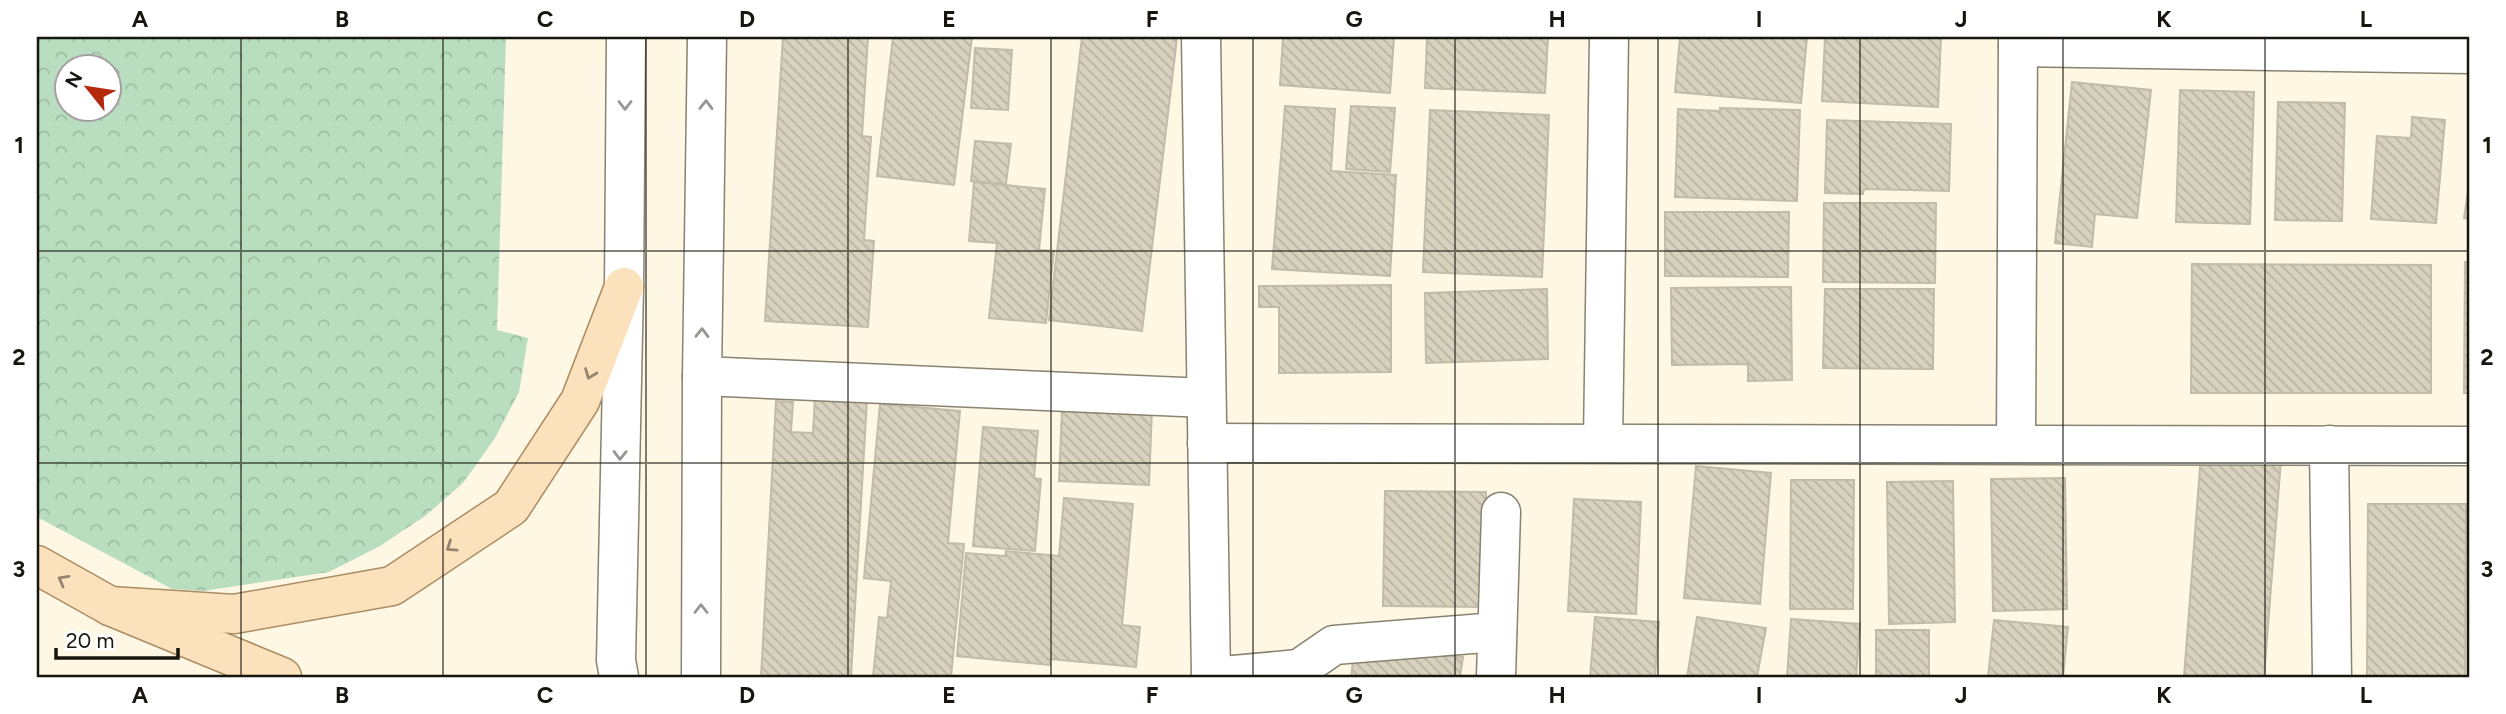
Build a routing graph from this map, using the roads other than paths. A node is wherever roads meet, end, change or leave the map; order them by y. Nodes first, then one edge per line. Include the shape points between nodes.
1 (625, 37) edge
2 (707, 37) edge
3 (1202, 37) edge
4 (1609, 37) edge
5 (2018, 42) edge
6 (2385, 45) edge
7 (2469, 54) edge
8 (624, 287) junction
9 (702, 376) junction
10 (1206, 398) junction
11 (1207, 443) junction
12 (1603, 443) junction
13 (2016, 444) junction
14 (2329, 445) junction
15 (2469, 446) edge
16 (1501, 512) dead end
17 (37, 565) edge
18 (110, 606) junction
19 (1497, 632) junction
20 (282, 677) edge
21 (619, 677) edge
22 (701, 677) edge
23 (1211, 677) edge
24 (1496, 677) edge
25 (2332, 677) edge

1 -> 8 street
9 -> 2 street
3 - 10 street
4 - 12 street
5 - 6 street
5 - 13 street
6 - 7 street
8 -> 18 main road via 580,401 511,507 392,586 234,614
8 -> 21 street
9 - 10 street
22 -> 9 street
10 - 11 street
11 - 12 street
11 - 23 street
12 - 13 street
13 - 14 street
14 - 15 street
14 - 25 street
16 - 19 street
18 -> 17 main road
18 - 20 main road
19 - 23 street via 1334,645 1299,669
19 - 24 street

